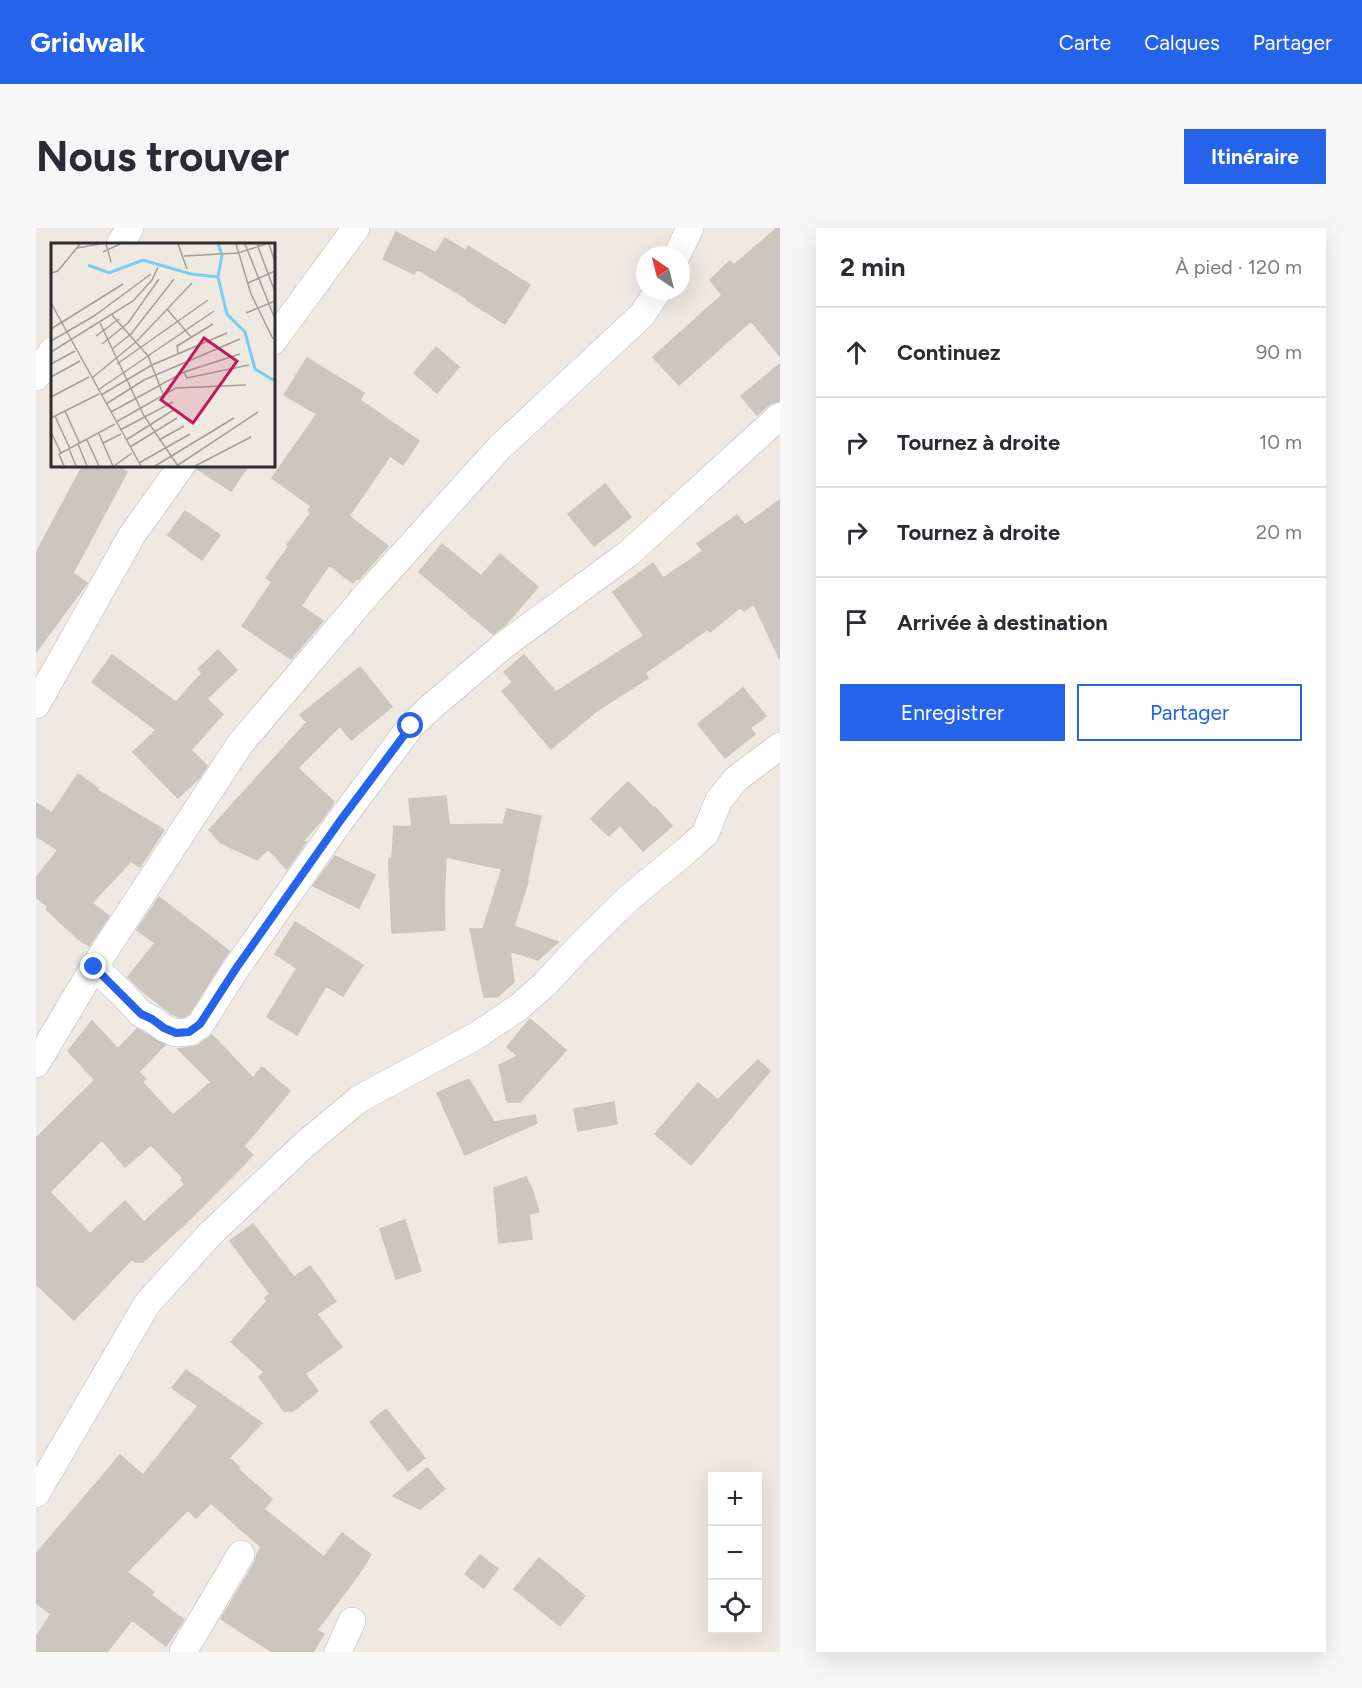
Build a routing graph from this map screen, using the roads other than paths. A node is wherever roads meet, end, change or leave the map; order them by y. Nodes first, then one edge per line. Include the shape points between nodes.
1 (130, 228) edge
2 (356, 228) edge
3 (690, 228) edge
4 (121, 243) edge
5 (681, 246) edge
6 (652, 300) edge
7 (274, 340) edge
8 (51, 353) edge
9 (36, 377) edge
10 (780, 416) edge
11 (181, 466) edge
12 (36, 705) edge
13 (780, 746) edge
14 (94, 967) junction
15 (36, 1064) edge
16 (36, 1494) edge
17 (241, 1554) dead end
18 (352, 1621) dead end
19 (183, 1652) edge
20 (338, 1652) edge

1 - 4 street
2 - 7 street
3 - 5 street
6 - 14 street via 642,315 500,447 369,592 240,744
8 - 9 street
10 - 14 street via 629,553 503,646 411,726 264,928 200,1024 183,1033 164,1028 141,1014
11 - 12 street via 132,535
13 - 16 street via 736,779 719,800 705,834 629,898 519,1006 476,1036 358,1099 209,1235 147,1304
14 - 15 street
17 - 19 street
18 - 20 street

